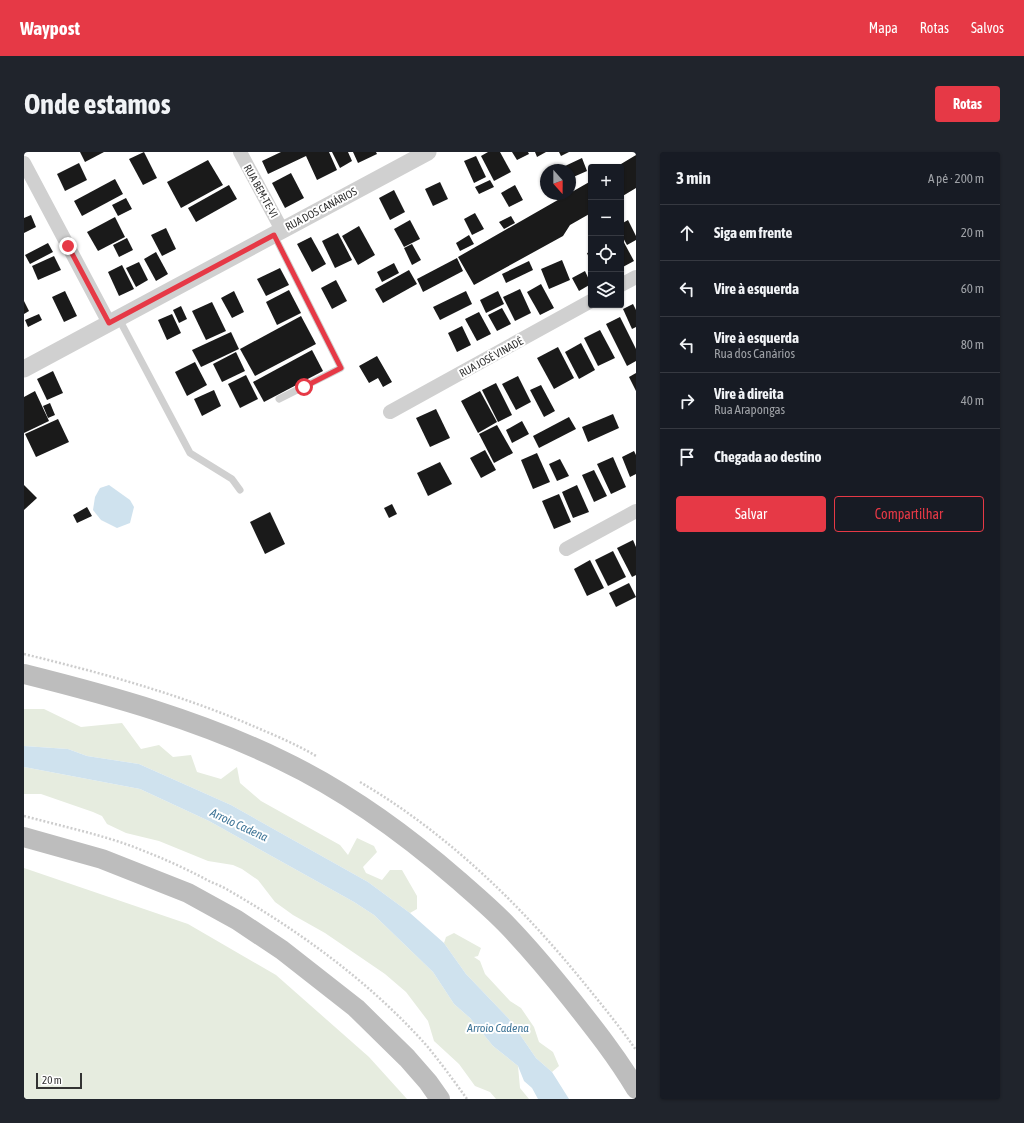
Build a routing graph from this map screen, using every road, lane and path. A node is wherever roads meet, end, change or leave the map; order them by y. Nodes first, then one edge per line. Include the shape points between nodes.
1 (240, 152) edge
2 (428, 152) edge
3 (24, 163) edge
4 (278, 233) junction
5 (636, 277) edge
6 (624, 283) edge
7 (588, 304) edge
8 (114, 321) junction
9 (24, 368) edge
10 (279, 399) dead end
11 (390, 412) dead end
12 (240, 490) dead end
13 (636, 511) edge
14 (566, 549) dead end
15 (24, 674) edge
16 (24, 837) edge
17 (636, 1089) edge
18 (440, 1099) edge

1 - 4 street, RUA BEM-TE-VI
2 - 4 street, RUA DOS CANÁRIOS
3 - 8 street
4 - 8 street, RUA DOS CANÁRIOS
4 - 10 lane via 341,368
5 - 6 street
7 - 11 street, RUA JOSÉ VINADÉ
8 - 9 street, RUA DOS CANÁRIOS
8 - 12 lane via 190,453 232,479
13 - 14 street
15 - 17 main road via 128,701 198,724 281,759 367,810 423,850 508,926 538,958 597,1032
16 - 18 main road via 102,859 188,893 237,920 282,950 356,1008 407,1058

